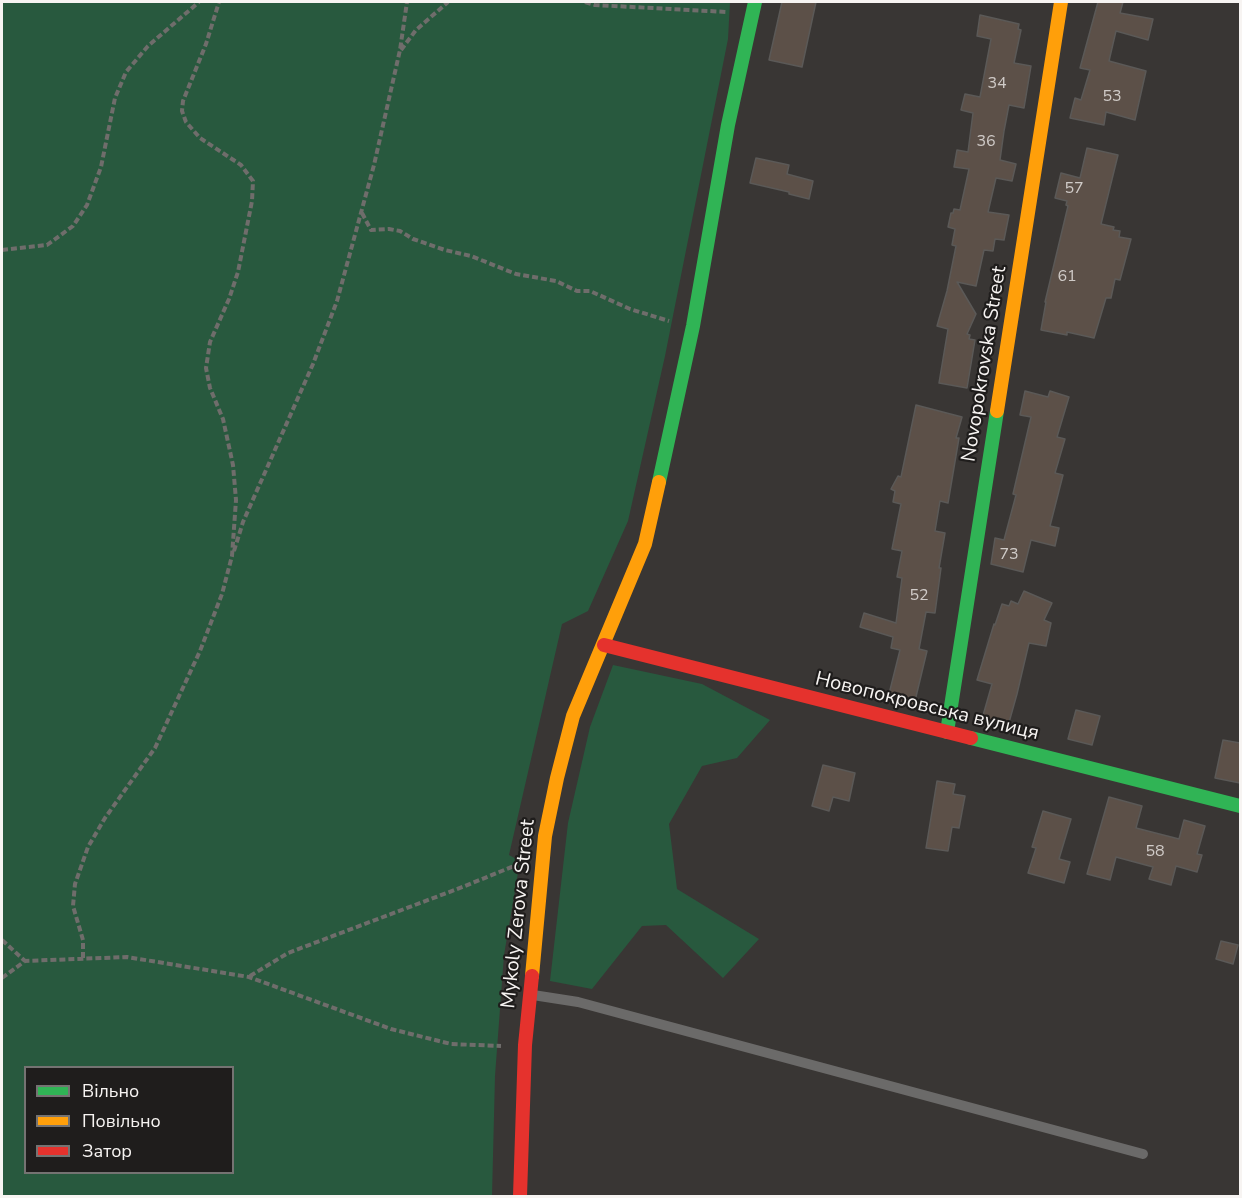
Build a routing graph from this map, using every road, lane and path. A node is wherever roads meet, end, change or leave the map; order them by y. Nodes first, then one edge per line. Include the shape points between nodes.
1 (199, 2) edge
2 (219, 2) edge
3 (407, 2) edge
4 (448, 2) edge
5 (585, 2) edge
6 (1061, 2) edge
7 (754, 7) edge
8 (400, 50) junction
9 (362, 212) junction
10 (2, 250) edge
11 (693, 326) junction
12 (232, 556) junction
13 (604, 645) junction
14 (947, 732) junction
15 (1240, 806) edge
16 (522, 859) dead end
17 (2, 940) edge
18 (84, 958) junction
19 (25, 961) junction
20 (249, 977) junction
21 (2, 978) edge
22 (530, 995) junction
23 (525, 1046) junction
24 (1143, 1154) dead end
25 (520, 1197) edge

1 - 10 path via 148,46 126,72 115,98 102,167 87,205 73,226 47,245
2 - 12 path via 182,111 200,138 242,165 253,180 238,272 210,342 206,368 233,465 236,500
3 - 8 path
4 - 8 path
5 - 7 path via 682,11
6 - 14 street, Novopokrovska Street
7 - 11 street via 728,125
8 - 9 path
9 - 11 path via 371,230 400,231 516,274 556,281 653,317
9 - 12 path via 325,335 243,522
11 - 13 street via 645,544
12 - 18 path via 200,651 155,748 88,847 75,884 73,906
13 - 14 street, Новопокровська вулиця
13 - 22 street, Mykoly Zerova Street via 573,717 557,778 546,836
14 - 15 street, Новопокровська вулиця
16 - 20 path via 475,882 288,953
17 - 19 path
18 - 19 path
18 - 20 path via 127,957
19 - 21 path
20 - 23 path via 391,1029 451,1044
22 - 23 street, Mykoly Zerova Street
22 - 24 lane via 578,1002
23 - 25 street, Mykoly Zerova Street

